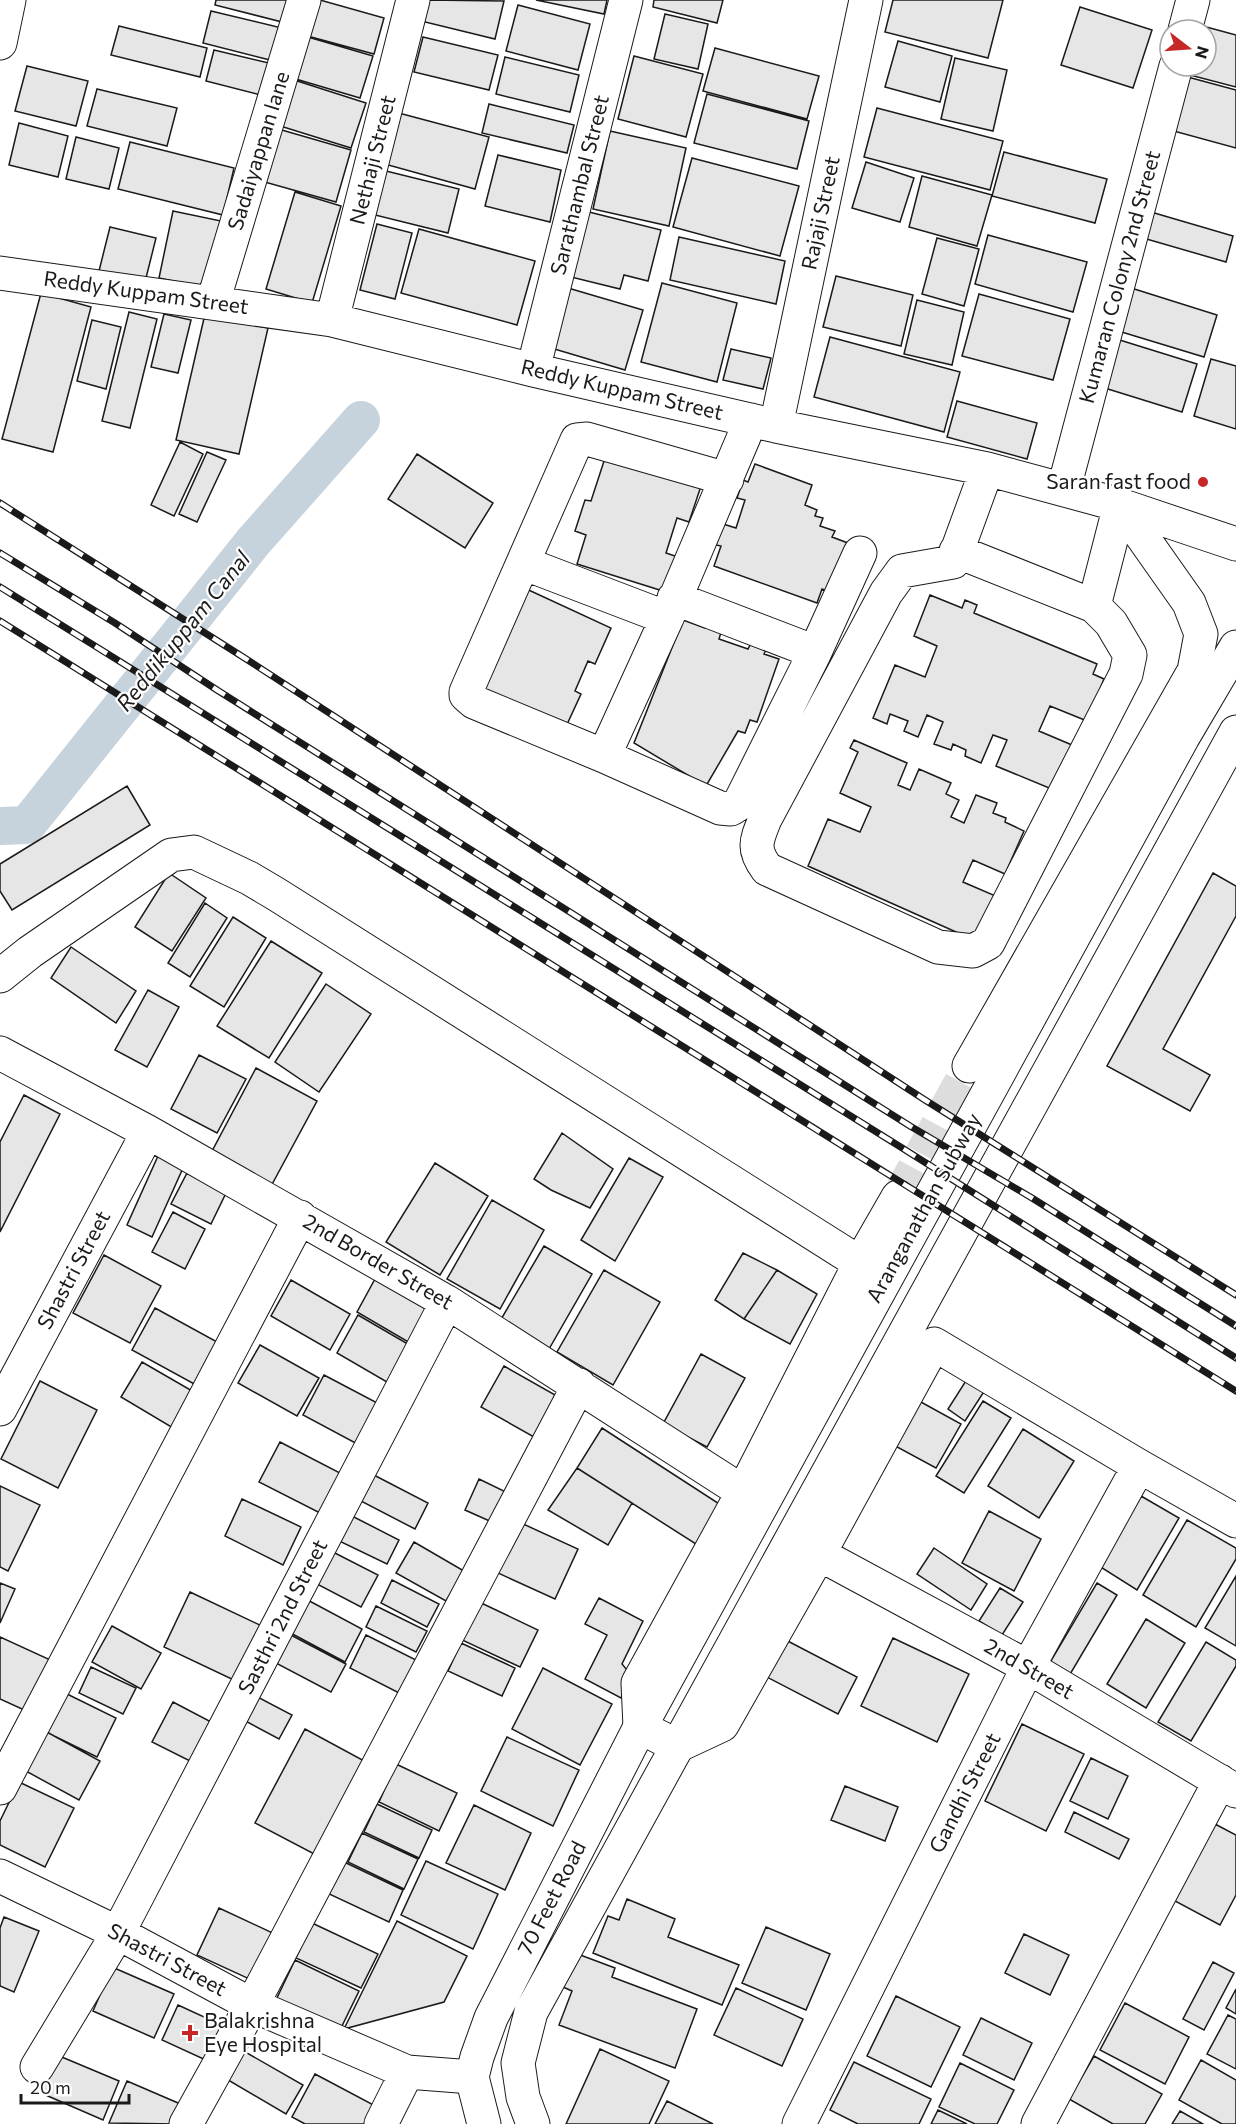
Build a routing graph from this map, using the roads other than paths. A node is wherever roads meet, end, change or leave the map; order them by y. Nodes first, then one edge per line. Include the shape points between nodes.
1 (9, 0) edge
2 (304, 0) edge
3 (413, 0) edge
4 (626, 0) edge
5 (866, 0) edge
6 (1193, 0) edge
7 (1188, 18) edge
8 (0, 43) edge
9 (1173, 78) edge
10 (0, 273) edge
11 (213, 302) junction
12 (332, 320) junction
13 (534, 370) junction
14 (763, 423) junction
15 (987, 469) junction
16 (726, 479) junction
17 (1064, 488) junction
18 (1120, 505) junction
19 (1236, 544) edge
20 (956, 551) junction
21 (860, 553) dead end
22 (523, 563) junction
23 (1094, 606) junction
24 (670, 608) junction
25 (1236, 647) edge
26 (815, 652) junction
27 (1236, 732) edge
28 (604, 756) junction
29 (0, 976) edge
30 (0, 1053) edge
31 (969, 1066) tunnel mouth
32 (148, 1132) junction
33 (898, 1197) tunnel mouth
34 (300, 1217) junction
35 (861, 1263) junction
36 (447, 1302) junction
37 (11, 1360) edge
38 (579, 1385) junction
39 (0, 1409) edge
40 (1139, 1467) junction
41 (743, 1492) junction
42 (1236, 1521) edge
43 (819, 1554) junction
44 (1028, 1667) junction
45 (666, 1680) joint
46 (640, 1727) junction
47 (677, 1746) junction
48 (1228, 1786) edge
49 (0, 1788) edge
50 (0, 1876) edge
51 (118, 1933) junction
52 (252, 2005) junction
53 (37, 2067) dead end
54 (407, 2072) junction
55 (472, 2077) junction
56 (186, 2124) edge
57 (381, 2124) edge
58 (484, 2124) edge
59 (533, 2124) edge
60 (799, 2124) edge
61 (1038, 2124) edge

1 - 8 street
2 - 11 street, Sadaiyappan lane
3 - 12 street, Nethaji Street
4 - 13 street, Sarathambal Street
5 - 14 street, Rajaji Street
6 - 7 street
9 - 17 street, Kumaran Colony 2nd Street
10 - 11 street, Reddy Kuppam Street
11 - 12 street, Reddy Kuppam Street
12 - 13 street, Reddy Kuppam Street
13 - 14 street, Reddy Kuppam Street
14 - 15 street, Reddy Kuppam Street
14 - 16 street, Rajaji Street
15 - 17 street, Reddy Kuppam Street
15 - 20 street
16 - 22 street via 582,438 577,440
16 - 24 street, Rajaji Street
17 - 18 street, Reddy Kuppam Street
18 - 19 street, Reddy Kuppam Street
18 - 23 street
18 - 31 street via 1189,603 1202,634 1194,671
20 - 23 street
20 - 23 street via 953,562 902,571 886,593 757,838 758,857 767,869 938,947 973,951 988,943 1126,674 1130,655 1111,623
21 - 26 street
22 - 24 street
22 - 28 street via 466,695 474,702
24 - 26 street
24 - 28 street, Rajaji Street
25 - 45 street, Aranganathan Subway
26 - 28 street via 739,804 730,809
27 - 47 street
29 - 35 street via 171,855 194,852 276,894
30 - 32 street, 2nd Border Street
32 - 34 street, 2nd Border Street
32 - 37 street, Shastri Street
33 - 35 street
34 - 36 street, 2nd Border Street
34 - 49 street
35 - 41 street
36 - 38 street, 2nd Border Street
36 - 51 street, Sasthri 2nd Street
37 - 39 street, Shastri Street
38 - 41 street, 2nd Border Street
38 - 52 street
40 - 42 street
40 - 43 street via 934,1344
40 - 44 street, Gandhi Street
41 - 46 street via 638,1683
43 - 44 street, 2nd Street
43 - 47 street via 722,1725
44 - 48 street, 2nd Street
44 - 60 street, Gandhi Street
45 - 46 street, 70 Feet Road
46 - 47 street
46 - 55 street, 70 Feet Road via 490,2018
47 - 59 street via 531,2012 518,2063 523,2097
48 - 61 street
50 - 51 street, Shastri Street
51 - 52 street, Shastri Street
51 - 53 street, Sasthri 2nd Street
52 - 54 street, Shastri Street
52 - 56 street
54 - 55 street, Shastri Street
54 - 57 street
55 - 58 street, 70 Feet Road

